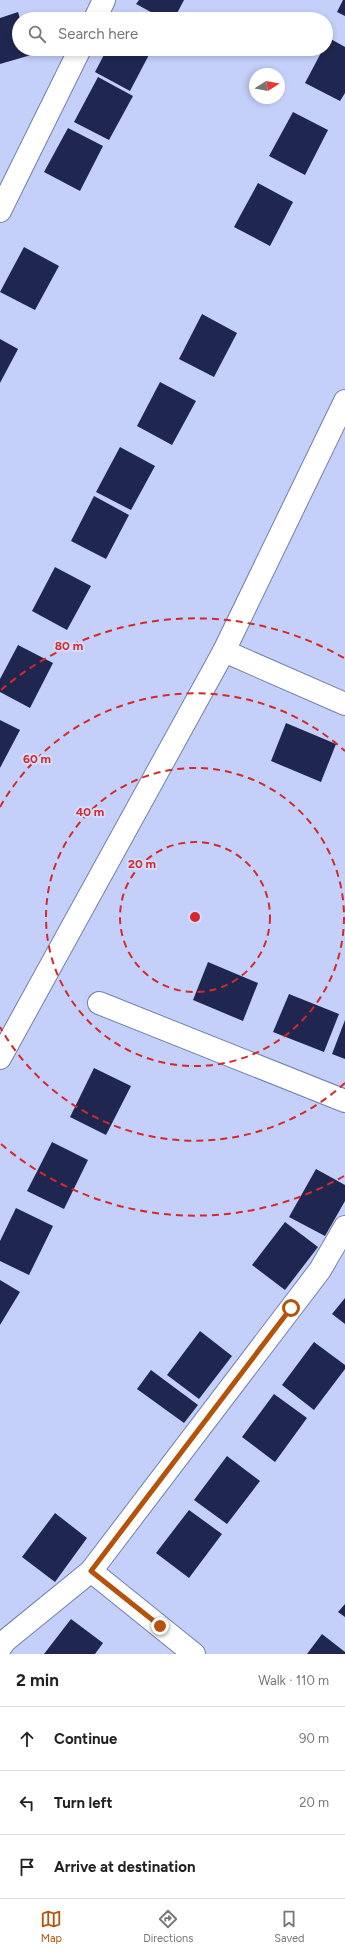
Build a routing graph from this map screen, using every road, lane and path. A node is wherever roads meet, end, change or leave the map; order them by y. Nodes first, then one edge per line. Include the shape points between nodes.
1 (104, 0) edge
2 (98, 12) edge
3 (77, 56) edge
4 (0, 211) edge
5 (345, 402) edge
6 (224, 651) junction
7 (345, 704) edge
8 (99, 1003) dead end
9 (3, 1046) edge
10 (345, 1101) edge
11 (345, 1227) edge
12 (91, 1571) junction
13 (0, 1648) edge
14 (194, 1654) edge

1 - 2 street
3 - 4 street
5 - 6 street
6 - 7 street
6 - 9 street
8 - 10 street
11 - 12 street via 320,1270
12 - 13 street via 5,1641
12 - 14 street

